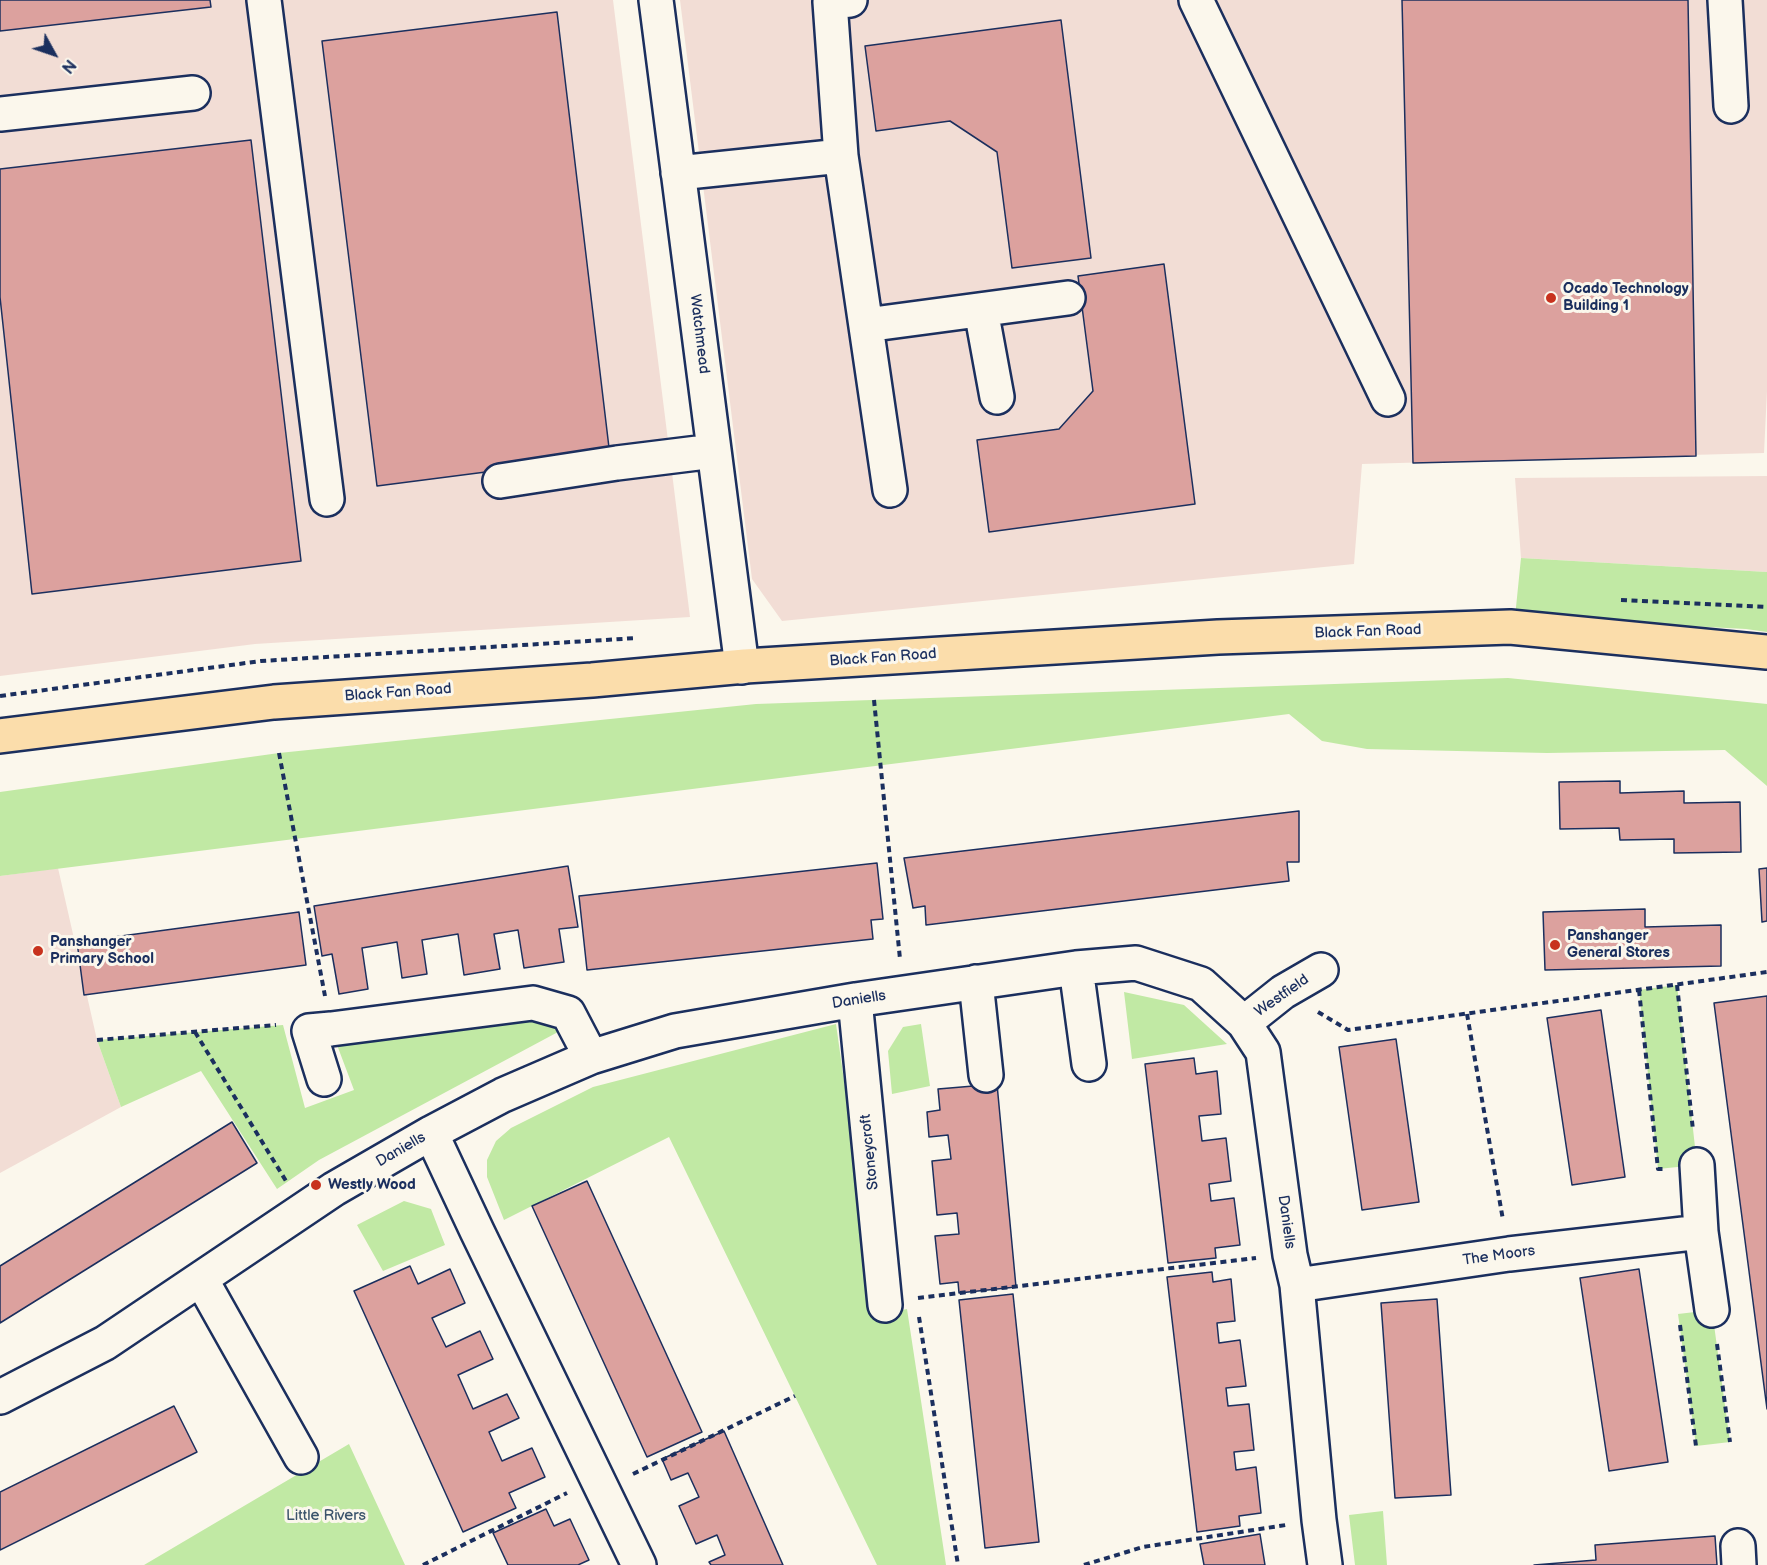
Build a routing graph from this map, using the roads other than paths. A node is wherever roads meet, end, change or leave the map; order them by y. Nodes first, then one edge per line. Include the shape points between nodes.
1 (264, 0) edge
2 (656, 0) edge
3 (850, 0) edge
4 (1196, 0) edge
5 (1725, 0) edge
6 (193, 93) dead end
7 (1731, 106) dead end
8 (0, 114) edge
9 (841, 156) junction
10 (678, 173) junction
11 (1068, 298) dead end
12 (981, 310) junction
13 (866, 325) junction
14 (998, 397) dead end
15 (1388, 399) dead end
16 (714, 451) junction
17 (500, 481) dead end
18 (890, 490) dead end
19 (327, 499) dead end
20 (1767, 652) edge
21 (742, 667) junction
22 (0, 736) edge
23 (1076, 968) junction
24 (1321, 970) dead end
25 (976, 982) junction
26 (855, 1000) junction
27 (1244, 1023) junction
28 (591, 1058) junction
29 (1089, 1064) dead end
30 (986, 1075) dead end
31 (324, 1079) dead end
32 (431, 1133) junction
33 (1697, 1165) road end
34 (1701, 1232) junction
35 (1294, 1270) junction
36 (201, 1279) junction
37 (901, 1301) road end
38 (1712, 1310) road end
39 (0, 1397) edge
40 (301, 1457) dead end
41 (639, 1565) edge
42 (1325, 1565) edge

1 - 19 street
2 - 10 street, Watchmead
3 - 9 street via 830,2
4 - 15 street
5 - 7 street
6 - 8 street
9 - 10 street
9 - 13 street
10 - 16 street, Watchmead
11 - 12 street
12 - 13 street
12 - 14 street
13 - 18 street
16 - 17 street
16 - 21 street, Watchmead
20 - 21 main road, Black Fan Road via 1510,627 1207,638
21 - 22 main road, Black Fan Road via 274,702
23 - 25 street, Daniells
23 - 27 street, Daniells via 1136,963 1201,984
23 - 29 street
24 - 27 street, Westfield via 1283,992
25 - 26 street, Daniells
25 - 30 street
26 - 28 street, Daniells via 675,1031
26 - 37 street, Stoneycroft
27 - 35 street, Daniells via 1263,1052
28 - 31 street via 568,1013 533,1003 320,1030
28 - 32 street, Daniells via 503,1095
32 - 36 street, Daniells via 334,1189
32 - 41 street
33 - 34 street
34 - 35 street, The Moors via 1509,1254
34 - 38 street
35 - 42 street, Daniells
36 - 39 street, Daniells via 105,1343
36 - 40 street

